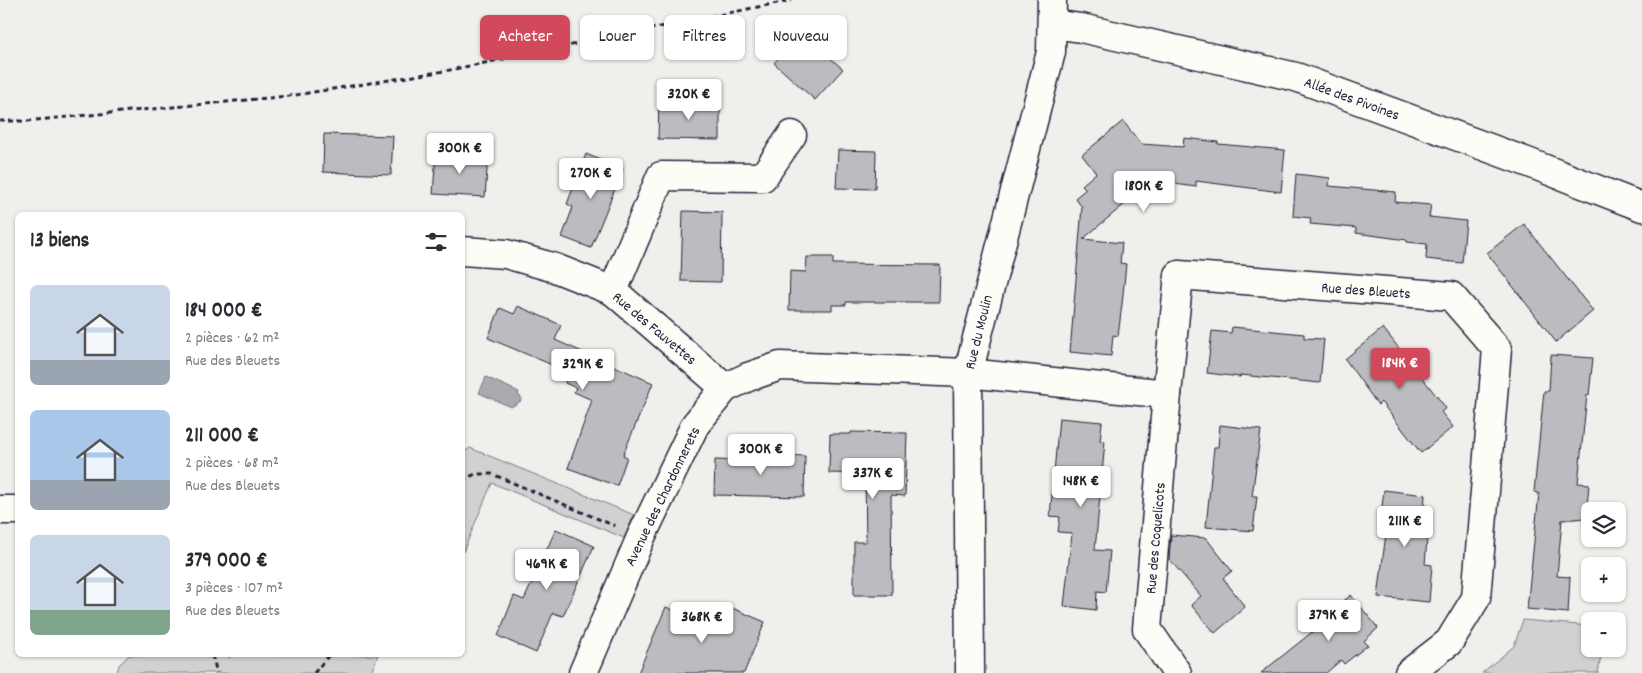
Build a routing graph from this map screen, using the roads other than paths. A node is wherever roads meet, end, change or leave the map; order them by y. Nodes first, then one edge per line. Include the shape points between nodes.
1 (1052, 12) edge
2 (792, 135) dead end
3 (1642, 207) edge
4 (465, 251) edge
5 (613, 291) junction
6 (968, 373) junction
7 (725, 388) junction
8 (1167, 394) junction
9 (0, 510) edge
10 (15, 510) edge
11 (582, 673) edge
12 (970, 673) edge
13 (1177, 673) edge
14 (1409, 673) edge

1 - 3 street, Allée des Pivoines via 1081,28 1296,77
1 - 6 street, Rue du Moulin via 1051,52
2 - 5 street via 763,177 661,176
4 - 5 street, Rue des Fauvettes via 506,254 555,268
5 - 7 street, Rue des Fauvettes
6 - 7 street, Avenue des Chardonnerets via 780,366
6 - 8 street
6 - 12 street, Rue du Moulin
7 - 11 street, Avenue des Chardonnerets via 694,425
8 - 13 street, Rue des Coquelicots via 1147,629
8 - 14 street, Rue des Bleuets via 1179,275 1451,296 1498,349 1476,598 1449,642
9 - 10 street

